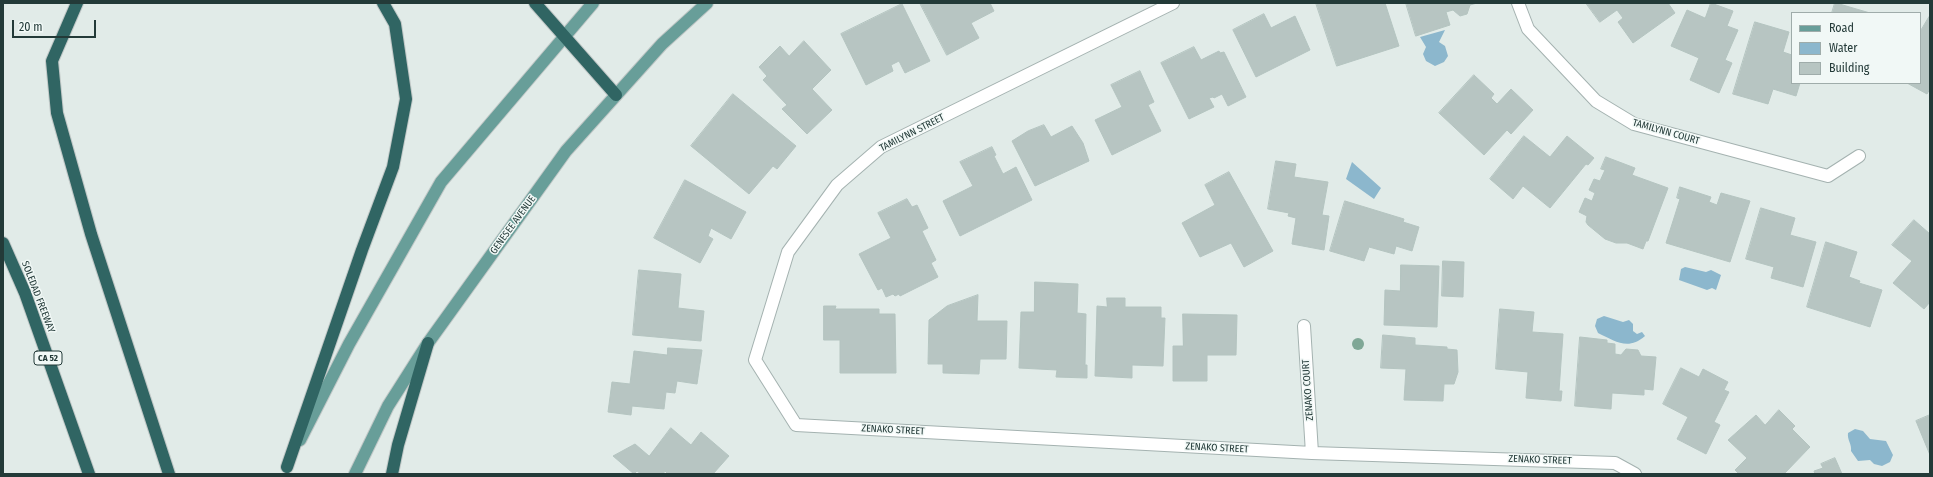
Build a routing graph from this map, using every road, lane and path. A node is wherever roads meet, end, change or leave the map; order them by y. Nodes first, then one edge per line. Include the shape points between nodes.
1 (77, 3) edge
2 (383, 3) edge
3 (535, 3) edge
4 (593, 3) edge
5 (708, 3) edge
6 (1173, 3) edge
7 (1518, 3) edge
8 (565, 37) junction
9 (616, 95) junction
10 (1859, 156) dead end
11 (3, 243) edge
12 (1304, 326) dead end
13 (428, 342) junction
14 (796, 425) joint
15 (1312, 453) junction
16 (285, 470) edge
17 (89, 474) edge
18 (169, 474) edge
19 (355, 474) edge
20 (392, 474) edge
21 (1635, 474) edge

1 - 18 highway via 52,61 56,113 91,234
2 - 16 highway via 396,24 406,99 393,167
3 - 8 highway
4 - 8 main road
5 - 9 main road, GENESEE AVENUE via 662,44
6 - 14 street, TAMILYNN STREET via 881,147 837,185 788,252 755,360
7 - 10 street, TAMILYNN COURT via 1528,29 1596,101 1634,124 1828,176
8 - 9 highway
8 - 16 main road via 441,182 349,344
9 - 13 main road, GENESEE AVENUE via 566,151
11 - 17 highway, SOLEDAD FREEWAY / CA 52 via 24,293
12 - 15 street, ZENAKO COURT
13 - 19 main road, GENESEE AVENUE via 388,406
13 - 20 highway
14 - 15 street, ZENAKO STREET
15 - 21 street, ZENAKO STREET via 1615,463

